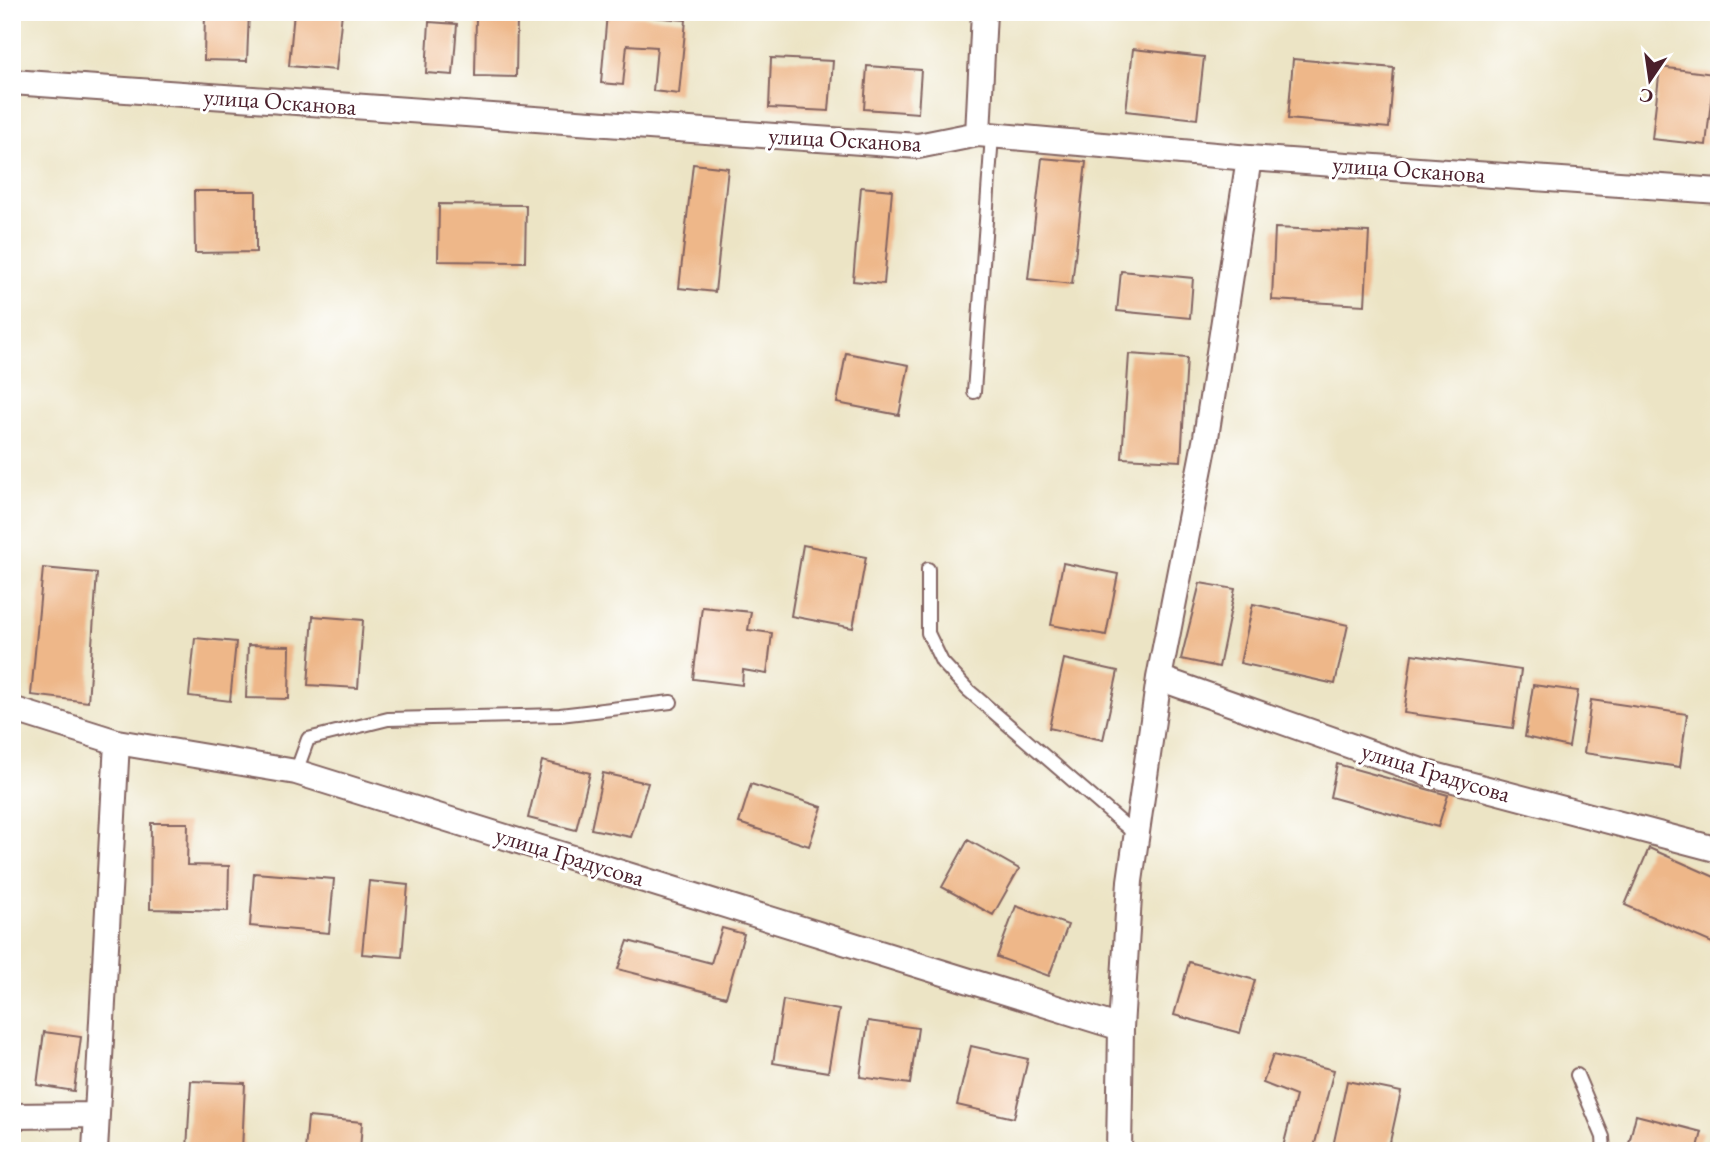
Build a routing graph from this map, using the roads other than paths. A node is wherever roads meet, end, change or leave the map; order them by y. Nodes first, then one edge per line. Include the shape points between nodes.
1 (984, 12) edge
2 (12, 82) edge
3 (985, 134) junction
4 (1249, 158) junction
5 (1719, 191) edge
6 (974, 392) dead end
7 (928, 569) dead end
8 (1158, 678) junction
9 (671, 702) dead end
10 (12, 709) edge
11 (117, 742) junction
12 (296, 772) junction
13 (1137, 835) junction
14 (1719, 850) edge
15 (1121, 1028) junction
16 (1577, 1075) dead end
17 (97, 1115) junction
18 (12, 1116) edge
19 (95, 1151) edge
20 (1119, 1151) edge
21 (1604, 1151) edge

1 - 3 street
2 - 3 street, улица Осканова via 918,146
3 - 4 street, улица Осканова
3 - 6 lane
4 - 5 street, улица Осканова
4 - 8 street via 1206,437
7 - 13 lane via 928,633 942,662 968,690
8 - 13 street
8 - 14 street, улица Градусова via 1427,773
9 - 12 lane via 560,716 388,719 308,739
10 - 11 street, улица Градусова
11 - 12 street, улица Градусова
11 - 17 street
12 - 15 street, улица Градусова
13 - 15 street
15 - 20 street
16 - 21 lane via 1603,1137
17 - 18 street
17 - 19 street

